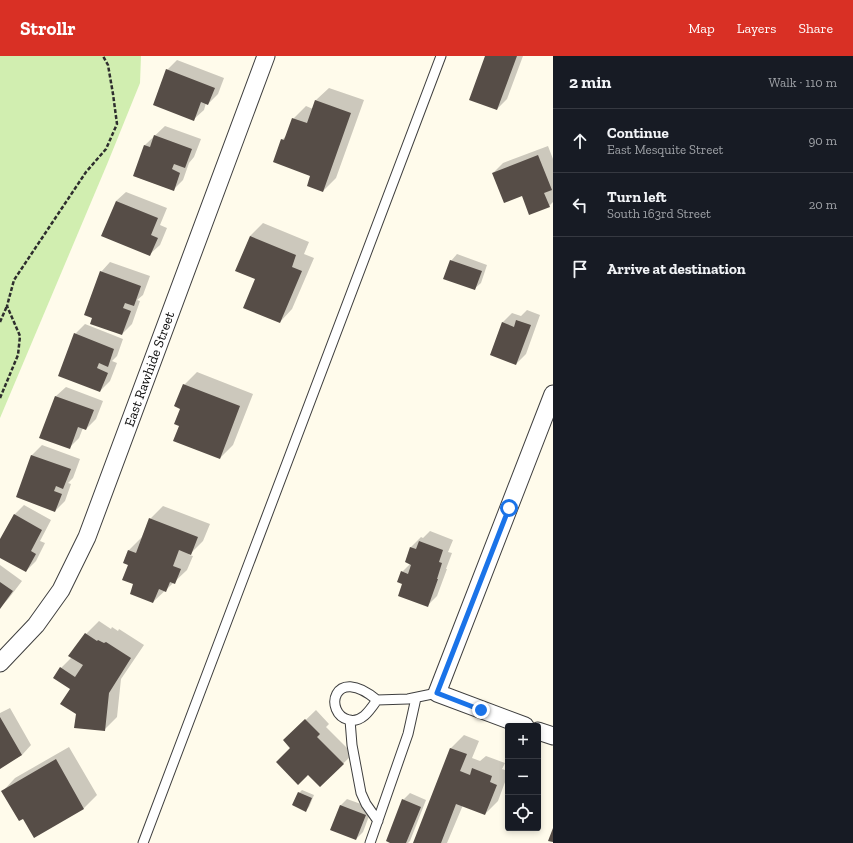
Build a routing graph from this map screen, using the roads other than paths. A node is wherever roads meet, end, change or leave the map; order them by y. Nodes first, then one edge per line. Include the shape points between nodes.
1 (266, 56) edge
2 (441, 56) edge
3 (553, 394) edge
4 (0, 663) edge
5 (437, 693) junction
6 (416, 698) junction
7 (377, 700) junction
8 (350, 720) junction
9 (517, 723) edge
10 (541, 732) edge
11 (553, 736) edge
12 (378, 821) junction
13 (143, 843) edge
14 (370, 843) edge

1 - 4 street, East Rawhide Street via 87,537 61,590 36,625
2 - 13 lane
3 - 5 street
5 - 6 lane
5 - 9 street
6 - 7 lane
6 - 12 lane via 408,734
7 - 8 lane via 364,717
7 - 8 lane via 356,687 349,686 337,691 337,714
8 - 12 lane via 352,745 362,793
10 - 11 street
12 - 14 lane

